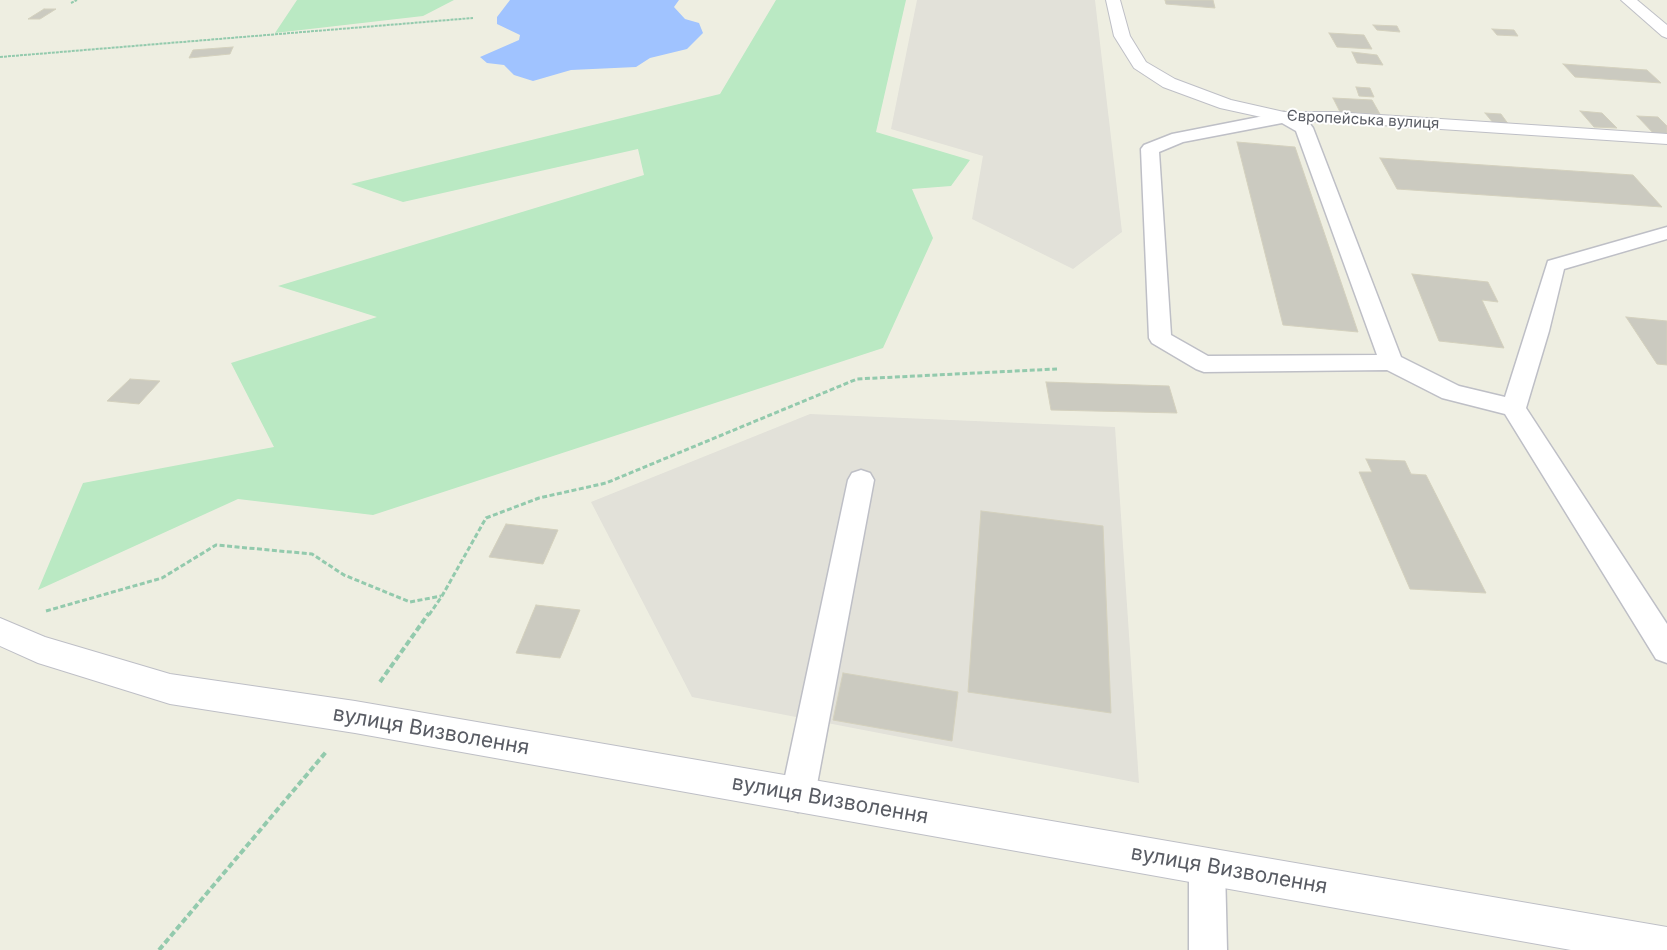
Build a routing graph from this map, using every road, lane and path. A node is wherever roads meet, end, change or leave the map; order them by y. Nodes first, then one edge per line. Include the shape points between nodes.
1 (77, 0) edge
2 (1113, 0) edge
3 (1628, 0) edge
4 (71, 3) dead end
5 (473, 18) dead end
6 (1667, 33) edge
7 (0, 57) edge
8 (1284, 117) junction
9 (1667, 139) edge
10 (1667, 233) edge
11 (1391, 362) junction
12 (1057, 369) dead end
13 (1514, 408) junction
14 (861, 480) dead end
15 (442, 596) junction
16 (38, 614) dead end
17 (0, 631) edge
18 (1667, 650) edge
19 (355, 718) junction
20 (798, 795) junction
21 (1207, 867) junction
22 (1667, 947) edge
23 (158, 950) edge
24 (1208, 950) edge

1 - 4 path
2 - 8 street, Європейська вулиця via 1122,36 1140,65 1169,83 1201,95
3 - 6 street
5 - 7 path
8 - 9 street, Європейська вулиця via 1335,117
8 - 11 lane via 1304,128
8 - 11 lane via 1178,138 1150,149 1160,338 1204,364
10 - 13 lane via 1555,265
11 - 13 lane via 1451,392
12 - 15 path via 857,379 606,483 539,498 486,518
13 - 18 lane
14 - 20 lane
15 - 16 path via 410,602 344,575 312,554 216,545 162,578
15 - 19 path
17 - 19 street, вулиця Визволення via 38,649 170,689
19 - 20 street, вулиця Визволення
19 - 23 path
20 - 21 street, вулиця Визволення
21 - 22 street, вулиця Визволення
21 - 24 lane

